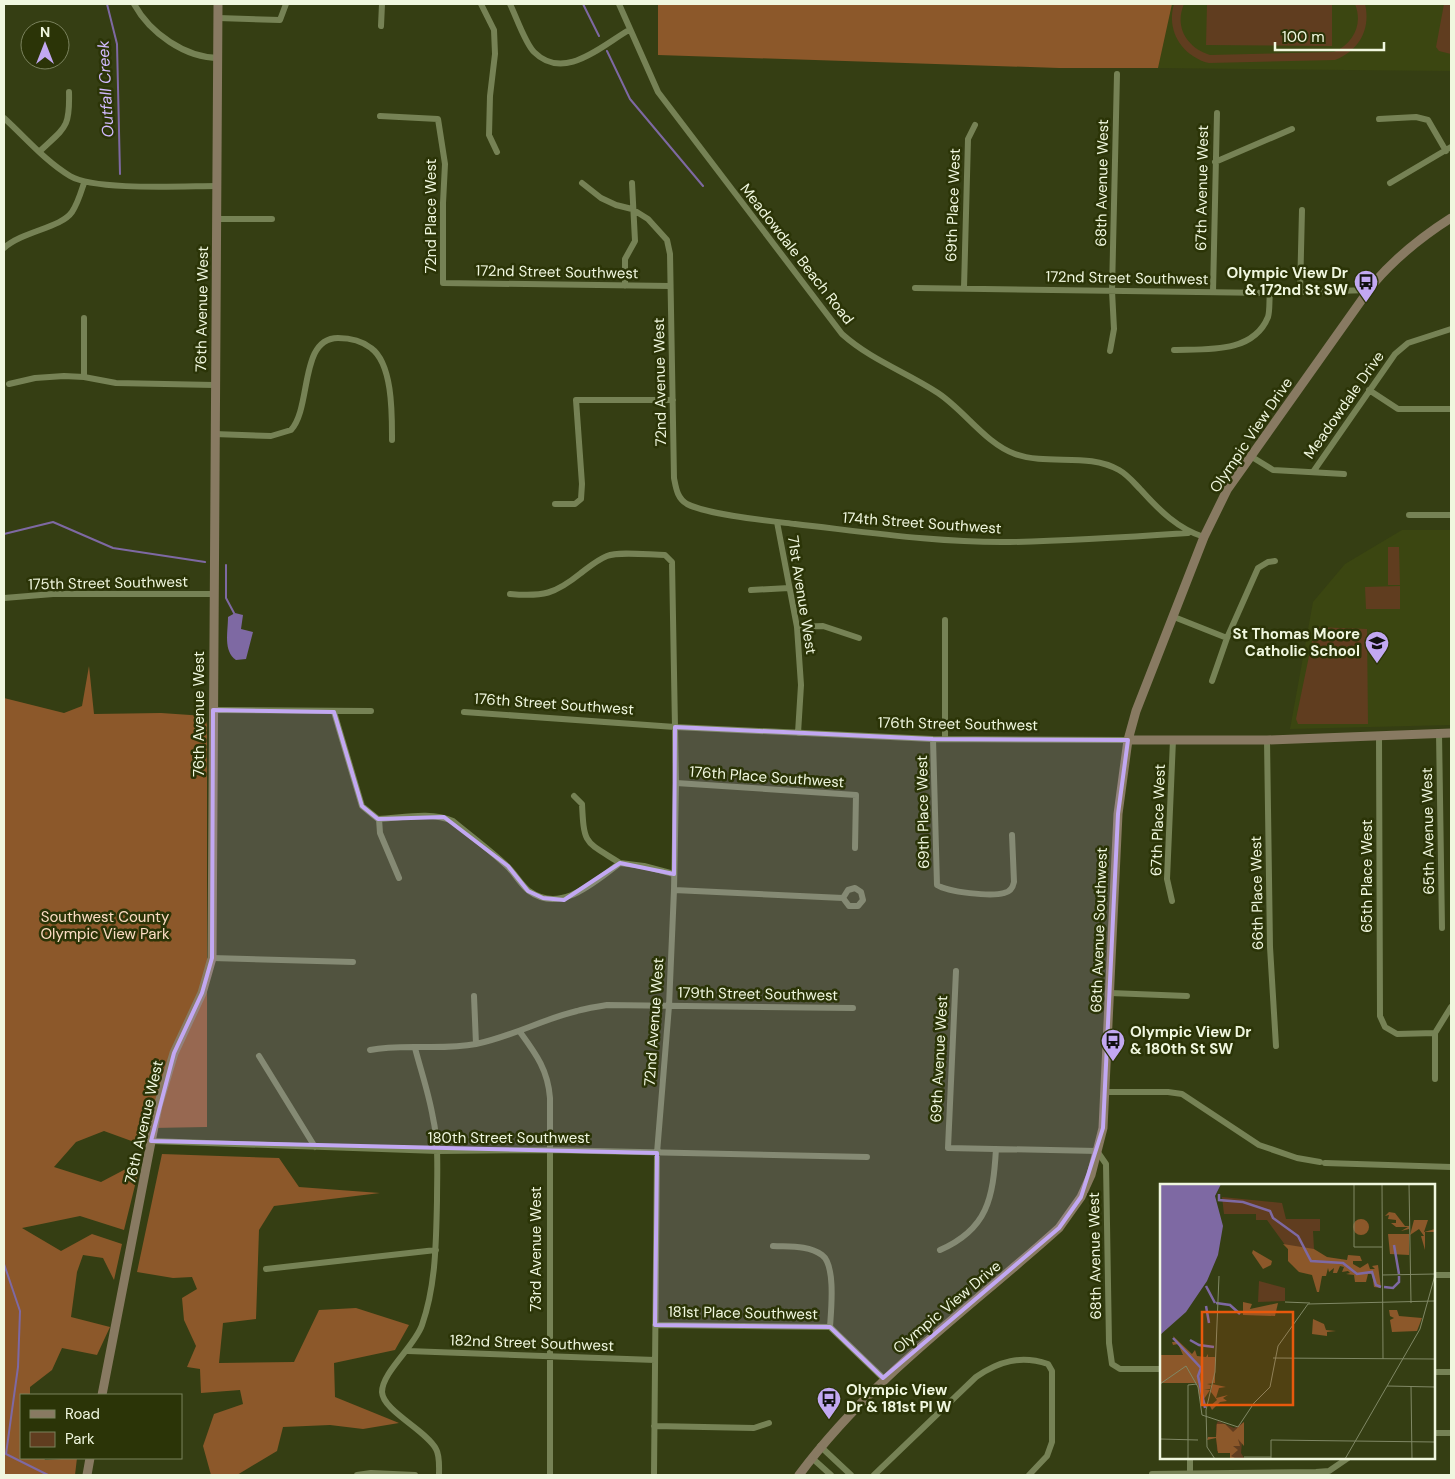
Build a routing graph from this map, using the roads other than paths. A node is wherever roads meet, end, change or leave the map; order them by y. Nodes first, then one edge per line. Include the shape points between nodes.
1 (134, 4) edge
2 (218, 4) edge
3 (286, 4) edge
4 (382, 4) edge
5 (481, 4) edge
6 (510, 4) edge
7 (619, 4) edge
8 (218, 18) junction
9 (381, 26) dead end
10 (629, 30) junction
11 (218, 58) junction
12 (1117, 74) dead end
13 (69, 92) dead end
14 (1217, 114) dead end
15 (380, 116) dead end
16 (4, 118) edge
17 (1379, 119) dead end
18 (975, 125) dead end
19 (1292, 128) dead end
20 (1448, 149) edge
21 (39, 152) junction
22 (497, 152) dead end
23 (1215, 162) junction
24 (632, 182) dead end
25 (84, 183) junction
26 (1390, 183) dead end
27 (582, 184) dead end
28 (217, 186) junction
29 (632, 209) junction
30 (1302, 210) dead end
31 (1451, 218) edge
32 (216, 219) junction
33 (272, 220) dead end
34 (4, 248) edge
35 (443, 283) joint
36 (625, 286) junction
37 (670, 286) junction
38 (915, 288) dead end
39 (964, 288) junction
40 (1369, 290) junction
41 (1112, 291) junction
42 (1213, 292) junction
43 (1300, 292) junction
44 (1270, 294) junction
45 (84, 318) dead end
46 (1451, 329) edge
47 (1174, 350) dead end
48 (1110, 351) dead end
49 (84, 377) junction
50 (9, 384) dead end
51 (214, 385) junction
52 (1369, 390) junction
53 (673, 400) junction
54 (1451, 409) edge
55 (214, 434) junction
56 (392, 440) dead end
57 (1252, 457) junction
58 (1312, 472) junction
59 (1344, 474) dead end
60 (674, 478) joint
61 (555, 504) dead end
62 (1409, 515) dead end
63 (1451, 515) edge
64 (777, 522) junction
65 (1188, 533) junction
66 (1204, 537) junction
67 (1275, 561) dead end
68 (789, 588) junction
69 (752, 590) dead end
70 (213, 594) junction
71 (510, 594) dead end
72 (4, 598) edge
73 (1174, 617) junction
74 (945, 620) dead end
75 (797, 627) junction
76 (859, 638) dead end
77 (1227, 638) junction
78 (1212, 681) dead end
79 (212, 710) junction
80 (371, 711) dead end
81 (334, 712) junction
82 (464, 712) dead end
83 (675, 727) junction
84 (798, 733) junction
85 (1439, 733) junction
86 (1451, 733) edge
87 (1379, 736) junction
88 (933, 739) junction
89 (945, 739) junction
90 (1128, 740) junction
91 (1173, 740) junction
92 (1267, 740) junction
93 (676, 783) junction
94 (574, 796) dead end
95 (379, 819) junction
96 (1012, 835) dead end
97 (855, 848) dead end
98 (620, 863) junction
99 (674, 874) junction
100 (399, 878) dead end
101 (674, 890) junction
102 (844, 898) dead end
103 (1172, 901) dead end
104 (1442, 928) dead end
105 (212, 958) junction
106 (353, 962) dead end
107 (956, 972) dead end
108 (1110, 993) junction
109 (474, 996) dead end
110 (1187, 996) dead end
111 (669, 1006) junction
112 (1451, 1006) edge
113 (853, 1008) dead end
114 (520, 1032) junction
115 (1435, 1033) junction
116 (476, 1044) junction
117 (1276, 1046) dead end
118 (415, 1048) junction
119 (370, 1050) dead end
120 (259, 1056) dead end
121 (1435, 1079) dead end
122 (1106, 1092) junction
123 (151, 1142) junction
124 (315, 1147) junction
125 (996, 1149) junction
126 (549, 1150) junction
127 (438, 1151) junction
128 (1096, 1151) junction
129 (657, 1153) junction
130 (866, 1157) dead end
131 (1451, 1167) edge
132 (772, 1246) dead end
133 (436, 1250) junction
134 (940, 1250) dead end
135 (266, 1269) dead end
136 (1435, 1275) edge
137 (1451, 1276) edge
138 (655, 1325) junction
139 (830, 1327) junction
140 (408, 1351) junction
141 (549, 1357) junction
142 (655, 1360) junction
143 (1160, 1369) edge
144 (1435, 1372) edge
145 (1451, 1372) edge
146 (884, 1378) junction
147 (102, 1394) edge
148 (769, 1423) dead end
149 (654, 1426) junction
150 (1435, 1433) edge
151 (1451, 1433) edge
152 (820, 1446) junction
153 (812, 1458) junction
154 (90, 1459) edge
155 (1190, 1459) edge
156 (1347, 1459) edge
157 (1152, 1474) dead end
158 (87, 1475) edge
159 (357, 1475) edge
160 (415, 1475) edge
161 (438, 1475) edge
162 (550, 1475) edge
163 (654, 1475) edge
164 (798, 1475) edge
165 (832, 1475) edge
166 (852, 1475) edge
167 (874, 1475) edge
168 (1029, 1475) edge
169 (1190, 1475) edge

1 - 11 street via 153,30 193,54
2 - 8 street, 76th Avenue West
3 - 8 street via 280,20
4 - 9 street
5 - 22 street via 494,30 489,135
6 - 10 street via 533,51 547,62 558,65 571,64
7 - 10 street, Meadowdale Beach Road
8 - 11 street, 76th Avenue West
10 - 65 street, Meadowdale Beach Road via 658,92 818,305 853,344 938,394 1002,448 1038,460 1091,461 1120,470 1158,509
11 - 28 street, 76th Avenue West
12 - 41 street, 68th Avenue West
13 - 21 street via 70,116 66,125
14 - 23 street, 67th Avenue West
15 - 35 street, 72nd Place West via 438,119 445,164
16 - 21 street
17 - 20 street via 1428,120
18 - 39 street, 69th Place West via 968,139
19 - 23 street
20 - 26 street
21 - 25 street
23 - 42 street, 67th Avenue West
24 - 29 street
25 - 28 street
25 - 34 street via 72,213 64,220 19,237
27 - 29 street via 616,205
28 - 32 street, 76th Avenue West
29 - 36 street via 634,241 625,259
29 - 37 street via 648,219 667,240
30 - 43 street
31 - 40 street, Olympic View Drive via 1419,237
32 - 33 street
32 - 51 street, 76th Avenue West
35 - 36 street, 172nd Street Southwest
36 - 37 street, 172nd Street Southwest
37 - 53 street, 72nd Avenue West
38 - 39 street, 172nd Street Southwest
39 - 41 street, 172nd Street Southwest
40 - 43 street, 172nd Street Southwest
40 - 57 street, Olympic View Drive
41 - 42 street, 172nd Street Southwest
41 - 48 street, 68th Avenue West via 1114,329
42 - 44 street, 172nd Street Southwest
43 - 44 street, 172nd Street Southwest
44 - 47 street via 1268,316 1244,342 1228,348
45 - 49 street
46 - 52 street, Meadowdale Drive via 1408,343 1395,354
49 - 50 street via 42,377
49 - 51 street via 116,383
51 - 55 street, 76th Avenue West
52 - 54 street via 1398,409
52 - 58 street, Meadowdale Drive
53 - 60 street, 72nd Avenue West
53 - 61 street via 576,400 581,500 575,504
55 - 56 street via 271,436 291,430 303,403 314,352 323,341 349,338 372,348 387,374
55 - 70 street, 76th Avenue West
57 - 58 street via 1273,470
57 - 66 street, Olympic View Drive via 1227,490
58 - 59 street
60 - 64 street, 174th Street Southwest via 677,494 686,504
62 - 63 street
64 - 65 street, 174th Street Southwest via 972,541
64 - 68 street, 71st Avenue West
65 - 66 street, Meadowdale Beach Road
66 - 73 street, Olympic View Drive
67 - 77 street via 1258,568
68 - 69 street
68 - 75 street, 71st Avenue West
70 - 72 street, 175th Street Southwest via 53,594
70 - 79 street, 76th Avenue West
71 - 83 street, 72nd Avenue West via 549,594 609,555 665,555 674,570
73 - 77 street
73 - 90 street, Olympic View Drive via 1136,711
74 - 89 street, 69th Place West
75 - 76 street via 823,626
75 - 84 street, 71st Avenue West via 801,685
77 - 78 street
79 - 81 street
79 - 105 street, 76th Avenue West
80 - 81 street
81 - 95 street via 362,806
82 - 83 street, 176th Street Southwest
83 - 84 street, 176th Street Southwest
83 - 93 street, 72nd Avenue West
84 - 88 street, 176th Street Southwest
85 - 86 street, 176th Street Southwest
85 - 87 street, 176th Street Southwest
85 - 104 street, 65th Avenue West
87 - 92 street, 176th Street Southwest
87 - 115 street, 65th Place West via 1380,1016 1385,1027 1397,1034
88 - 89 street, 176th Street Southwest
88 - 96 street, 69th Place West via 937,885 945,890 970,893 1005,893 1014,882
89 - 90 street, 176th Street Southwest
90 - 91 street, 176th Street Southwest
90 - 108 street, 68th Avenue Southwest via 1118,814
91 - 92 street, 176th Street Southwest
91 - 103 street, 67th Place West via 1167,880
92 - 117 street, 66th Place West via 1270,947
93 - 97 street, 176th Place Southwest via 856,795
93 - 99 street, 72nd Avenue West
94 - 98 street via 582,804 583,834 589,843
95 - 98 street via 429,815 453,821 508,866 528,891 543,898 564,900
95 - 100 street via 380,833
98 - 99 street
99 - 101 street, 72nd Avenue West
101 - 102 street
101 - 111 street, 72nd Avenue West
105 - 106 street
105 - 123 street, 76th Avenue West via 202,993 174,1053
107 - 125 street, 69th Avenue West via 948,1148
108 - 110 street
108 - 122 street, 68th Avenue Southwest
109 - 116 street
111 - 113 street, 179th Street Southwest
111 - 114 street, 179th Street Southwest via 607,1005 576,1011
111 - 129 street, 72nd Avenue West
112 - 115 street
114 - 116 street, 179th Street Southwest
114 - 126 street, 73rd Avenue West via 542,1063 549,1081
115 - 121 street
116 - 118 street, 179th Street Southwest
118 - 119 street, 179th Street Southwest
118 - 127 street via 433,1117
120 - 124 street
122 - 128 street, 68th Avenue Southwest via 1103,1128
122 - 131 street via 1182,1094 1259,1145 1297,1158
123 - 124 street, 180th Street Southwest
123 - 147 street, 76th Avenue West
124 - 127 street, 180th Street Southwest
125 - 128 street
125 - 134 street via 993,1190 988,1208 977,1225 959,1242
126 - 127 street, 180th Street Southwest
126 - 129 street, 180th Street Southwest
126 - 141 street, 73rd Avenue West
127 - 133 street
128 - 143 street, 68th Avenue West via 1106,1164 1112,1364 1120,1370
128 - 146 street, Olympic View Drive via 1091,1175 1081,1197 1059,1228
129 - 130 street, 180th Street Southwest
129 - 138 street, 72nd Avenue West
132 - 139 street via 810,1249 824,1255 832,1289
133 - 135 street
133 - 140 street via 422,1326
136 - 137 street
138 - 139 street, 181st Place Southwest
138 - 142 street, 72nd Avenue West
139 - 146 street
140 - 141 street, 182nd Street Southwest
140 - 161 street via 383,1382 382,1394 386,1403 422,1432 436,1449
141 - 142 street, 182nd Street Southwest
141 - 162 street, 73rd Avenue West
142 - 149 street, 72nd Avenue West
144 - 145 street
146 - 152 street, Olympic View Drive
148 - 149 street via 754,1428
149 - 163 street, 72nd Avenue West
150 - 151 street
152 - 153 street, Olympic View Drive
152 - 166 street
153 - 164 street, Olympic View Drive
153 - 165 street
154 - 158 street
155 - 169 street
156 - 169 street via 1322,1472
157 - 169 street
159 - 160 street
167 - 168 street via 976,1377 1013,1359 1034,1359 1048,1364 1052,1371 1052,1442 1047,1456

